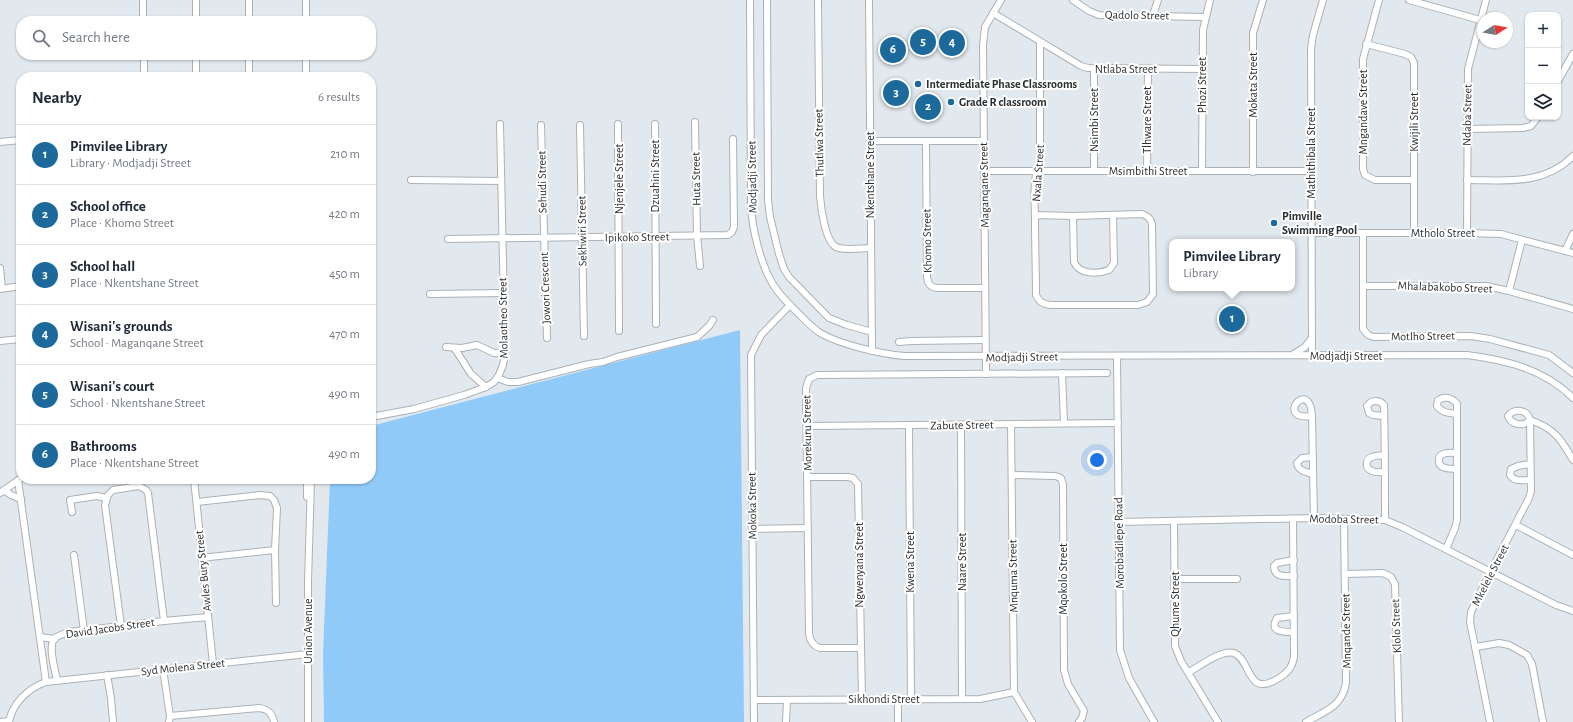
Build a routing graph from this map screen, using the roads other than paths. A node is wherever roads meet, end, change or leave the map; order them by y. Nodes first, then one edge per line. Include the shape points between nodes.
1 (143, 0) edge
2 (196, 0) edge
3 (249, 0) edge
4 (306, 0) edge
5 (750, 0) edge
6 (767, 0) edge
7 (818, 0) edge
8 (869, 0) edge
9 (1001, 0) edge
10 (1073, 0) edge
11 (1158, 0) edge
12 (1210, 0) edge
13 (1263, 0) edge
14 (1323, 0) edge
15 (1379, 0) edge
16 (1409, 0) edge
17 (1486, 0) edge
18 (1430, 3) edge
19 (994, 12) junction
20 (1482, 12) edge
21 (1154, 15) junction
22 (144, 16) edge
23 (196, 16) edge
24 (249, 16) edge
25 (306, 16) edge
26 (1205, 17) junction
27 (1477, 19) edge
28 (1477, 32) edge
29 (1040, 42) junction
30 (1366, 44) junction
31 (1573, 54) edge
32 (144, 60) edge
33 (196, 60) edge
34 (249, 60) edge
35 (306, 60) edge
36 (1094, 69) junction
37 (1202, 69) junction
38 (1148, 70) junction
39 (144, 72) edge
40 (196, 72) edge
41 (249, 72) edge
42 (306, 72) edge
43 (1561, 76) edge
44 (1536, 120) edge
45 (695, 122) dead end
46 (500, 124) dead end
47 (618, 124) dead end
48 (655, 124) dead end
49 (541, 125) dead end
50 (580, 125) dead end
51 (1467, 129) junction
52 (732, 139) dead end
53 (16, 140) edge
54 (870, 141) junction
55 (926, 141) junction
56 (984, 141) junction
57 (0, 142) edge
58 (1573, 156) edge
59 (1094, 170) junction
60 (1147, 170) junction
61 (984, 171) junction
62 (1036, 171) junction
63 (1202, 171) junction
64 (1311, 171) junction
65 (1253, 172) junction
66 (411, 180) dead end
67 (1414, 180) junction
68 (1466, 180) junction
69 (501, 181) junction
70 (1035, 215) junction
71 (1113, 215) junction
72 (1073, 216) junction
73 (1311, 233) junction
74 (1363, 233) junction
75 (1414, 233) junction
76 (1467, 233) junction
77 (1573, 234) edge
78 (697, 235) junction
79 (655, 236) junction
80 (582, 237) junction
81 (619, 237) junction
82 (502, 238) junction
83 (544, 238) junction
84 (448, 239) dead end
85 (1522, 240) junction
86 (870, 248) junction
87 (1565, 251) junction
88 (1573, 253) edge
89 (700, 266) dead end
90 (0, 268) edge
91 (16, 286) edge
92 (1363, 286) junction
93 (1, 288) edge
94 (985, 288) junction
95 (1509, 291) junction
96 (503, 293) junction
97 (430, 294) dead end
98 (790, 305) junction
99 (1573, 309) edge
100 (713, 320) dead end
101 (656, 324) dead end
102 (619, 331) dead end
103 (872, 332) junction
104 (584, 336) dead end
105 (547, 338) dead end
106 (986, 340) junction
107 (1311, 340) junction
108 (0, 341) edge
109 (16, 341) edge
110 (899, 342) dead end
111 (446, 347) dead end
112 (454, 348) junction
113 (872, 351) junction
114 (505, 354) junction
115 (1117, 356) junction
116 (1291, 356) junction
117 (1312, 356) junction
118 (986, 357) junction
119 (1062, 373) junction
120 (1107, 373) dead end
121 (1573, 373) edge
122 (986, 374) junction
123 (497, 378) junction
124 (486, 387) junction
125 (1573, 398) edge
126 (1456, 414) dead end
127 (376, 416) edge
128 (1312, 416) dead end
129 (1384, 416) dead end
130 (1064, 423) junction
131 (1118, 423) junction
132 (1011, 425) junction
133 (807, 426) junction
134 (909, 426) junction
135 (961, 426) junction
136 (1457, 453) junction
137 (1385, 455) junction
138 (1313, 457) junction
139 (1573, 460) edge
140 (1530, 464) junction
141 (1457, 469) junction
142 (1385, 472) junction
143 (1313, 474) junction
144 (1012, 475) junction
145 (807, 477) junction
146 (1530, 480) junction
147 (16, 482) edge
148 (20, 484) edge
149 (195, 484) edge
150 (307, 484) edge
151 (311, 484) edge
152 (2, 492) edge
153 (106, 498) junction
154 (21, 499) junction
155 (197, 502) junction
156 (72, 512) dead end
157 (1314, 518) junction
158 (1344, 519) junction
159 (1293, 520) junction
160 (1385, 520) junction
161 (1118, 522) junction
162 (1174, 522) junction
163 (1516, 525) junction
164 (808, 528) junction
165 (753, 529) junction
166 (309, 540) junction
167 (1446, 549) junction
168 (275, 550) junction
169 (74, 555) dead end
170 (1573, 555) edge
171 (201, 558) junction
172 (1294, 560) junction
173 (1490, 573) junction
174 (1345, 574) junction
175 (1294, 576) junction
176 (1176, 579) junction
177 (1237, 579) dead end
178 (276, 603) dead end
179 (1573, 611) edge
180 (1294, 616) junction
181 (208, 617) junction
182 (164, 620) junction
183 (121, 626) junction
184 (84, 631) junction
185 (1294, 632) junction
186 (40, 637) junction
187 (55, 639) junction
188 (1476, 647) junction
189 (860, 648) junction
190 (308, 654) junction
191 (213, 664) junction
192 (164, 669) junction
193 (1189, 672) junction
194 (107, 675) junction
195 (57, 680) junction
196 (46, 682) junction
197 (1014, 692) junction
198 (911, 699) junction
199 (962, 699) junction
200 (754, 700) junction
201 (787, 700) junction
202 (862, 700) junction
203 (898, 700) junction
204 (170, 719) edge
205 (9, 721) edge
206 (0, 722) edge
207 (112, 722) edge
208 (274, 722) edge
209 (308, 722) edge
210 (754, 722) edge
211 (786, 722) edge
212 (898, 722) edge
213 (1032, 722) edge
214 (1079, 722) edge
215 (1154, 722) edge
216 (1218, 722) edge
217 (1306, 722) edge
218 (1399, 722) edge
219 (1490, 722) edge
220 (1543, 722) edge

1 - 22 street
2 - 23 street
3 - 24 street
4 - 25 street
5 - 98 street, Modjadji Street via 752,218 767,272
6 - 103 street via 768,200 779,254 789,277 829,318
7 - 86 street, Thutlwa Street via 822,213 829,239 834,246
8 - 54 street, Nkentshane Street
9 - 19 street, Maganqane Street
10 - 21 street, Qadolo Street via 1100,15
11 - 21 street
12 - 26 street, Phozi Street
13 - 65 street, Mokata Street via 1253,40
14 - 64 street, Mathithibala Street via 1312,49
15 - 30 street, Mngandave Street
16 - 18 street
17 - 20 street, Ndaba Street
18 - 27 street
19 - 29 street, Ntlaba Street
19 - 56 street, Maganqane Street via 985,27 983,44
21 - 26 street, Qadolo Street
26 - 37 street, Phozi Street
28 - 51 street, Ndaba Street via 1468,69
29 - 36 street, Ntlaba Street via 1081,66
29 - 62 street, Nxala Street via 1040,161
30 - 67 street, Kwijili Street via 1405,54 1414,62
30 - 67 street, Mngandave Street via 1363,59 1364,173 1374,180
31 - 43 street
32 - 39 street
33 - 40 street
34 - 41 street
35 - 42 street
36 - 38 street, Ntlaba Street
36 - 59 street, Nsimbi Street
37 - 38 street, Ntlaba Street
37 - 63 street, Phozi Street
38 - 60 street, Tlhware Street
44 - 51 street via 1531,126 1523,128
45 - 78 street, Huta Street
46 - 69 street, Molaotheo Street
47 - 81 street, Njenjele Street
48 - 79 street, Dzuahini Street
49 - 83 street, Sehudi Street
50 - 80 street, Sekhwiri Street
51 - 68 street, Ndaba Street
52 - 78 street, Ipikoko Street via 733,230 728,235
53 - 57 street
54 - 55 street
54 - 86 street, Nkentshane Street
55 - 56 street
55 - 94 street, Khomo Street via 928,283 937,288
56 - 61 street, Maganqane Street
58 - 68 street via 1558,169 1536,178
59 - 60 street, Msimbithi Street
59 - 62 street, Msimbithi Street
60 - 63 street, Msimbithi Street
61 - 62 street, Msimbithi Street
61 - 94 street, Maganqane Street
62 - 70 street, Nxala Street
63 - 65 street, Msimbithi Street
64 - 65 street, Msimbithi Street
64 - 73 street, Mathithibala Street
66 - 69 street
67 - 75 street, Kwijili Street
68 - 76 street, Ndaba Street
69 - 82 street, Molaotheo Street
70 - 71 street, Nxala Street via 1036,296 1041,302 1050,305 1138,305 1149,301 1153,294 1152,221 1142,214
70 - 72 street
71 - 72 street
71 - 72 street via 1114,263 1109,270 1101,272 1082,271 1075,265
73 - 74 street, Mtholo Street
73 - 107 street, Mathithibala Street
74 - 75 street, Mtholo Street
74 - 92 street, Motlho Street
75 - 76 street, Mtholo Street
76 - 85 street, Mtholo Street via 1501,234
77 - 87 street
78 - 79 street, Ipikoko Street
78 - 89 street
79 - 81 street, Ipikoko Street
79 - 101 street, Dzuahini Street
80 - 81 street, Ipikoko Street
80 - 83 street, Ipikoko Street
80 - 104 street, Sekhwiri Street
81 - 102 street, Njenjele Street
82 - 83 street, Ipikoko Street
82 - 84 street, Ipikoko Street
82 - 96 street, Molaotheo Street
83 - 105 street, Jowori Crescent
85 - 87 street, Mtholo Street
85 - 95 street
86 - 103 street, Nkentshane Street
87 - 88 street, Mtholo Street
90 - 93 street
91 - 93 street
92 - 95 street, Mhalabakobo Street via 1486,286
92 - 121 street, Motlho Street via 1363,329 1370,336 1471,336 1490,339 1549,355
94 - 106 street, Maganqane Street
95 - 99 street, Mhalabakobo Street
96 - 97 street
96 - 114 street, Molaotheo Street
98 - 113 street, Modjadji Street via 823,335
98 - 165 street, Mokoka Street via 761,335 751,355
100 - 123 street via 696,338 518,382
103 - 113 street, Nkentshane Street
106 - 110 street
106 - 118 street, Maganqane Street
107 - 116 street
107 - 117 street, Mathithibala Street
108 - 109 street
111 - 112 street
112 - 114 street via 477,345 494,353
112 - 124 street via 471,374
113 - 118 street, Modjadji Street via 904,356
114 - 123 street, Molaotheo Street via 502,370
115 - 116 street, Modjadji Street
115 - 118 street, Modjadji Street
115 - 131 street, Morobadilepe Road
116 - 117 street, Modjadji Street
117 - 125 street, Modjadji Street via 1467,355 1488,358 1529,369 1546,377
118 - 122 street, Maganqane Street
119 - 120 street, Morekuru Street
119 - 122 street, Morekuru Street
119 - 130 street
122 - 133 street, Morekuru Street via 815,376 808,380 806,386
123 - 124 street
124 - 127 street via 414,410
126 - 136 street
128 - 138 street
129 - 137 street
130 - 131 street, Zabute Street
130 - 132 street, Zabute Street
131 - 161 street, Morobadilepe Road
132 - 135 street, Zabute Street
132 - 144 street, Mnquma Street
133 - 134 street, Zabute Street
133 - 145 street, Morekuru Street
134 - 135 street, Zabute Street
134 - 198 street, Kwena Street
135 - 199 street, Naare Street
136 - 141 street
136 - 141 street via 1442,454 1439,461 1442,467
137 - 142 street
137 - 142 street via 1370,457 1366,464 1371,471
138 - 143 street
138 - 143 street via 1302,458 1297,462 1302,471
139 - 140 street, Mkelele Street via 1554,432 1543,424 1530,420
140 - 146 street, Mkelele Street
140 - 146 street via 1514,467 1510,474 1516,480
141 - 167 street via 1456,525
142 - 160 street
143 - 157 street
144 - 197 street, Mnquma Street
144 - 214 street, Mqokolo Street via 1055,476 1060,478 1062,484 1064,670 1068,684 1084,711
145 - 164 street, Morekuru Street
145 - 189 street, Ngwenyana Street via 847,477 853,478 858,484
146 - 163 street, Mkelele Street via 1529,498
147 - 152 street
148 - 154 street
149 - 155 street, Awles Bury Street
150 - 166 street, Union Avenue
151 - 166 street, Union Avenue
152 - 154 street
153 - 156 street via 97,496 70,500
153 - 182 street via 113,490 139,486 148,493
153 - 183 street
154 - 186 street
155 - 168 street via 260,494 270,496 277,508
155 - 171 street, Awles Bury Street
157 - 158 street, Modoba Street
157 - 159 street, Modoba Street
158 - 160 street, Modoba Street
158 - 174 street, Mnqande Street
159 - 162 street, Modoba Street
159 - 172 street
160 - 167 street, Modoba Street
161 - 162 street, Modoba Street
161 - 215 street, Morobadilepe Road via 1120,650 1129,678
162 - 176 street, Qhume Street
163 - 170 street
163 - 173 street, Mkelele Street
164 - 165 street
164 - 189 street, Morekuru Street via 810,638 816,647 820,648
165 - 200 street, Mokoka Street
166 - 190 street, Union Avenue
167 - 173 street, Modoba Street
168 - 171 street
168 - 178 street
169 - 184 street
171 - 181 street, Awles Bury Street
172 - 175 street
172 - 175 street via 1277,563 1274,566 1277,574
173 - 179 street, Modoba Street
173 - 188 street, Mkelele Street via 1471,612 1470,622
174 - 217 street, Mnqande Street via 1345,693 1334,706
174 - 218 street, Klolo Street via 1383,573 1391,577 1395,584
175 - 180 street
176 - 177 street
176 - 193 street, Qhume Street via 1175,646
180 - 185 street
180 - 185 street via 1277,618 1275,622 1278,630
181 - 182 street, David Jacobs Street
181 - 191 street, Awles Bury Street
182 - 183 street, David Jacobs Street
183 - 184 street, David Jacobs Street
184 - 187 street, David Jacobs Street via 63,634
185 - 193 street via 1292,666 1266,685 1257,683 1239,657 1232,653 1222,653
186 - 187 street
186 - 196 street
187 - 195 street, David Jacobs Street via 52,653
188 - 219 street, Mkelele Street
188 - 220 street via 1499,643 1509,645 1527,655 1532,664
189 - 202 street, Ngwenyana Street
190 - 191 street, Syd Molena Street
190 - 209 street, Union Avenue
191 - 192 street, Syd Molena Street
192 - 194 street, Syd Molena Street
192 - 204 street
193 - 216 street, Qhume Street
194 - 195 street, Syd Molena Street
194 - 207 street via 112,703
195 - 196 street, Syd Molena Street
196 - 205 street, Syd Molena Street via 27,692 15,706
197 - 199 street, Sikhondi Street via 980,699
197 - 213 street
198 - 199 street, Sikhondi Street
198 - 203 street, Sikhondi Street
200 - 201 street, Sikhondi Street
200 - 210 street, Mokoka Street
201 - 202 street, Sikhondi Street
201 - 211 street
202 - 203 street, Sikhondi Street
203 - 212 street
204 - 208 street via 259,708 268,711
205 - 206 street

